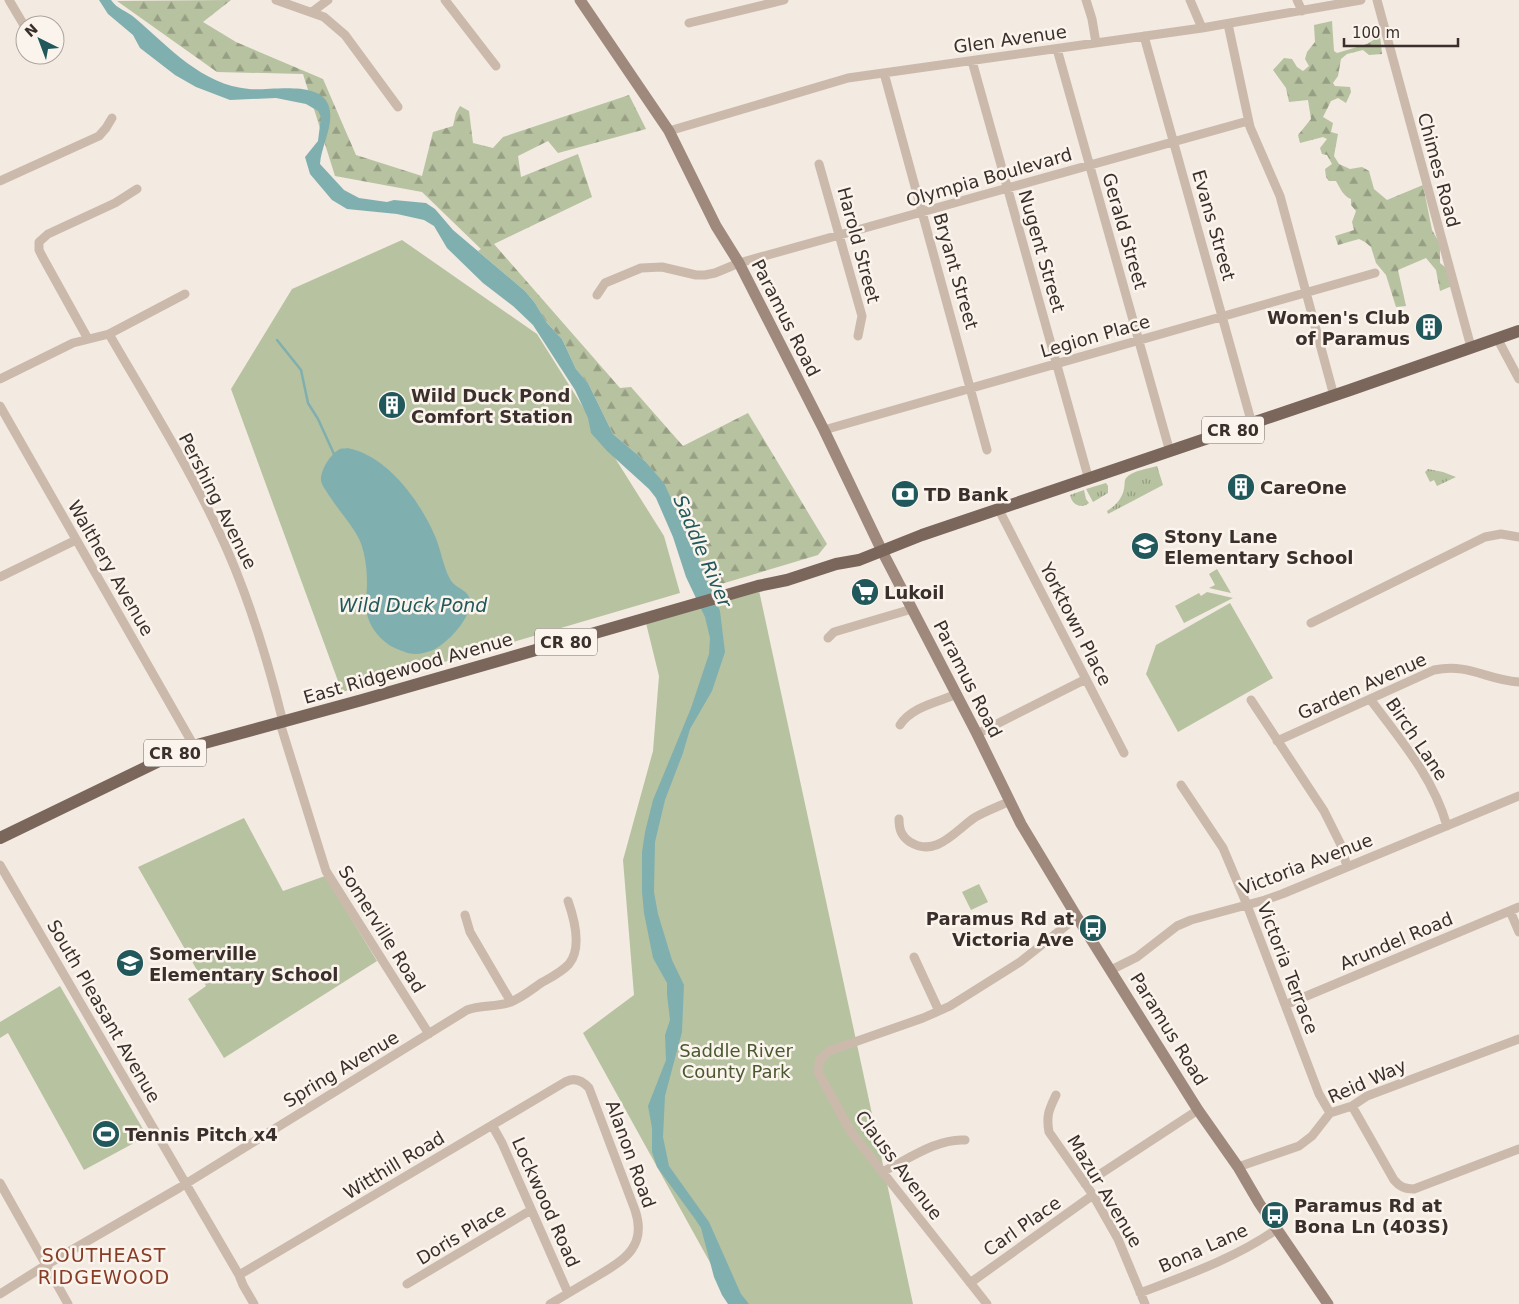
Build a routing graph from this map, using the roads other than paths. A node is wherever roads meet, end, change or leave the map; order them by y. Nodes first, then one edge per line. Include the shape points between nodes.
1 (9, 0) edge
2 (276, 0) edge
3 (328, 0) edge
4 (445, 0) edge
5 (580, 0) edge
6 (784, 0) edge
7 (1086, 0) edge
8 (1190, 0) edge
9 (1297, 0) edge
10 (1361, 0) edge
11 (1377, 0) edge
12 (1302, 11) junction
13 (312, 12) junction
14 (18, 15) edge
15 (689, 23) dead end
16 (1228, 24) junction
17 (1202, 28) junction
18 (1144, 36) junction
19 (1096, 43) junction
20 (1057, 49) junction
21 (972, 61) junction
22 (496, 66) dead end
23 (884, 73) junction
24 (398, 107) dead end
25 (112, 118) dead end
26 (1248, 121) junction
27 (669, 131) junction
28 (1174, 142) junction
29 (819, 164) dead end
30 (1090, 165) junction
31 (0, 181) edge
32 (137, 189) dead end
33 (1007, 189) junction
34 (923, 212) junction
35 (839, 236) junction
36 (739, 264) junction
37 (1375, 272) dead end
38 (1306, 292) junction
39 (185, 294) dead end
40 (597, 295) dead end
41 (1223, 316) junction
42 (1519, 331) edge
43 (109, 334) junction
44 (858, 336) dead end
45 (1497, 338) junction
46 (88, 339) junction
47 (1139, 340) junction
48 (1471, 347) junction
49 (1056, 364) junction
50 (0, 379) edge
51 (1519, 379) edge
52 (972, 388) junction
53 (1334, 396) junction
54 (0, 406) edge
55 (1252, 424) junction
56 (824, 430) junction
57 (988, 450) dead end
58 (1170, 452) junction
59 (1088, 480) junction
60 (999, 510) junction
61 (1519, 537) edge
62 (76, 540) junction
63 (882, 550) junction
64 (0, 577) edge
65 (912, 609) junction
66 (1311, 623) dead end
67 (828, 638) dead end
68 (1086, 679) junction
69 (1519, 682) edge
70 (957, 694) junction
71 (1370, 699) junction
72 (1251, 700) dead end
73 (282, 722) junction
74 (900, 725) dead end
75 (977, 734) junction
76 (1278, 741) junction
77 (194, 746) junction
78 (1124, 753) dead end
79 (1181, 785) dead end
80 (1519, 796) edge
81 (1010, 801) junction
82 (899, 818) dead end
83 (1447, 826) junction
84 (0, 838) edge
85 (0, 865) edge
86 (1347, 867) junction
87 (568, 901) dead end
88 (1247, 905) junction
89 (1515, 909) edge
90 (465, 915) dead end
91 (1077, 917) junction
92 (1519, 932) edge
93 (914, 957) dead end
94 (1111, 970) junction
95 (510, 1002) junction
96 (1285, 1005) junction
97 (939, 1012) junction
98 (429, 1034) junction
99 (1519, 1039) edge
100 (565, 1082) joint
101 (1056, 1094) dead end
102 (1352, 1106) junction
103 (1198, 1110) junction
104 (1330, 1113) junction
105 (492, 1126) junction
106 (965, 1140) dead end
107 (1519, 1149) edge
108 (1238, 1167) junction
109 (882, 1172) junction
110 (0, 1183) edge
111 (185, 1184) junction
112 (1085, 1184) junction
113 (1093, 1196) junction
114 (531, 1210) junction
115 (1277, 1229) junction
116 (46, 1265) junction
117 (239, 1275) junction
118 (970, 1283) junction
119 (408, 1284) dead end
120 (568, 1293) junction
121 (1140, 1293) junction
122 (0, 1294) edge
123 (68, 1304) edge
124 (254, 1304) edge
125 (550, 1304) edge
126 (987, 1304) edge
127 (1145, 1304) edge
128 (1328, 1304) edge

1 - 14 street
2 - 13 street
3 - 13 street
4 - 22 street
5 - 27 main road, Paramus Road
6 - 15 street
7 - 19 street
8 - 17 street
9 - 12 street
10 - 12 street, Glen Avenue
11 - 48 street, Chimes Road
12 - 16 street, Glen Avenue
13 - 24 street via 345,35
16 - 17 street, Glen Avenue
16 - 26 street
17 - 18 street, Glen Avenue
18 - 19 street, Glen Avenue
18 - 28 street, Evans Street
19 - 20 street, Glen Avenue
20 - 21 street, Glen Avenue
20 - 30 street, Gerald Street
21 - 23 street, Glen Avenue
21 - 33 street, Nugent Street
23 - 27 street, Glen Avenue via 848,78
23 - 34 street, Bryant Street
25 - 31 street via 99,136
26 - 28 street, Olympia Boulevard
26 - 38 street via 1280,196
27 - 36 main road, Paramus Road via 716,226
28 - 30 street, Olympia Boulevard
28 - 41 street, Evans Street
29 - 35 street, Harold Street
30 - 33 street, Olympia Boulevard
30 - 47 street, Gerald Street
32 - 46 street via 48,234 39,242 39,250
33 - 34 street, Olympia Boulevard
33 - 49 street, Nugent Street
34 - 35 street, Olympia Boulevard
34 - 52 street, Bryant Street
35 - 36 street, Olympia Boulevard
35 - 44 street, Harold Street via 862,316
36 - 40 street, Olympia Boulevard via 705,275 662,267 642,268 605,284
36 - 56 main road, Paramus Road
37 - 38 street, Legion Place
38 - 41 street, Legion Place
38 - 53 street
39 - 43 street
41 - 47 street, Legion Place
41 - 55 street, Evans Street
42 - 45 main road, East Ridgewood Avenue / CR 80
43 - 46 street
43 - 73 street, Pershing Avenue via 220,532 259,631
45 - 48 main road, East Ridgewood Avenue / CR 80
45 - 51 street
46 - 50 street via 73,343
47 - 49 street, Legion Place
47 - 58 street, Gerald Street
48 - 53 main road, East Ridgewood Avenue / CR 80
49 - 52 street, Legion Place
49 - 59 street, Nugent Street
52 - 56 street, Legion Place
52 - 57 street, Bryant Street
53 - 55 main road, East Ridgewood Avenue / CR 80
54 - 62 street, Walthery Avenue
55 - 58 main road, East Ridgewood Avenue / CR 80
56 - 63 main road, Paramus Road
58 - 59 main road, East Ridgewood Avenue / CR 80
59 - 60 main road, East Ridgewood Avenue / CR 80
60 - 63 main road, East Ridgewood Avenue / CR 80
60 - 68 street, Yorktown Place
61 - 66 street via 1501,534 1484,537
62 - 64 street
62 - 77 street, Walthery Avenue
63 - 65 main road, Paramus Road
63 - 73 main road, East Ridgewood Avenue / CR 80 via 859,560
65 - 67 street via 834,632
65 - 70 main road, Paramus Road
68 - 75 street
68 - 78 street, Yorktown Place
69 - 71 street, Garden Avenue via 1470,669 1446,668 1425,673
70 - 74 street via 912,712
70 - 75 main road, Paramus Road
71 - 76 street, Garden Avenue
71 - 83 street, Birch Lane via 1425,776
72 - 76 street
73 - 77 main road, East Ridgewood Avenue / CR 80
73 - 98 street, Somerville Road via 326,870
75 - 81 main road, Paramus Road
76 - 86 street via 1324,811
77 - 84 main road, East Ridgewood Avenue / CR 80
79 - 88 street, Victoria Terrace via 1223,848
80 - 83 street, Victoria Avenue
81 - 82 street via 976,817 952,837 931,846 915,844 902,835
81 - 91 main road, Paramus Road
83 - 86 street, Victoria Avenue
85 - 111 street, South Pleasant Avenue
86 - 88 street, Victoria Avenue
87 - 95 street, Spring Avenue via 576,944 571,962
88 - 94 street, Victoria Avenue via 1177,926 1137,957
88 - 96 street, Victoria Terrace
89 - 92 street
89 - 96 street, Arundel Road
90 - 95 street via 470,932
91 - 94 main road, Paramus Road
91 - 97 street, Clauss Avenue via 1020,962
93 - 97 street
94 - 103 main road, Paramus Road
95 - 98 street, Spring Avenue via 467,1010
96 - 104 street, Victoria Terrace via 1319,1094
97 - 109 street, Clauss Avenue via 829,1051 820,1060 820,1077 851,1132
98 - 111 street, Spring Avenue
99 - 102 street, Reid Way via 1367,1096
100 - 105 street, Witthill Road
100 - 120 street, Alanon Road via 580,1080 589,1088 635,1210 638,1228 634,1246 628,1255
101 - 112 street, Mazur Avenue via 1048,1110 1049,1132
102 - 104 street, Reid Way
102 - 107 street via 1394,1180 1402,1188 1414,1189
103 - 108 main road, Paramus Road
103 - 112 street
104 - 108 street, Reid Way via 1306,1142
105 - 114 street, Lockwood Road
105 - 117 street, Witthill Road
106 - 109 street via 942,1142
108 - 115 main road, Paramus Road
109 - 118 street, Clauss Avenue
110 - 116 street
111 - 116 street, Spring Avenue
111 - 117 street, South Pleasant Avenue
112 - 113 street, Mazur Avenue
113 - 118 street, Carl Place
113 - 121 street, Mazur Avenue via 1118,1239
114 - 119 street, Doris Place
114 - 120 street, Lockwood Road
115 - 121 street, Bona Lane via 1223,1259
115 - 128 main road, Paramus Road
116 - 122 street, Spring Avenue
116 - 123 street
117 - 124 street, South Pleasant Avenue
118 - 126 street, Clauss Avenue
120 - 125 street, Alanon Road
121 - 127 street, Mazur Avenue

